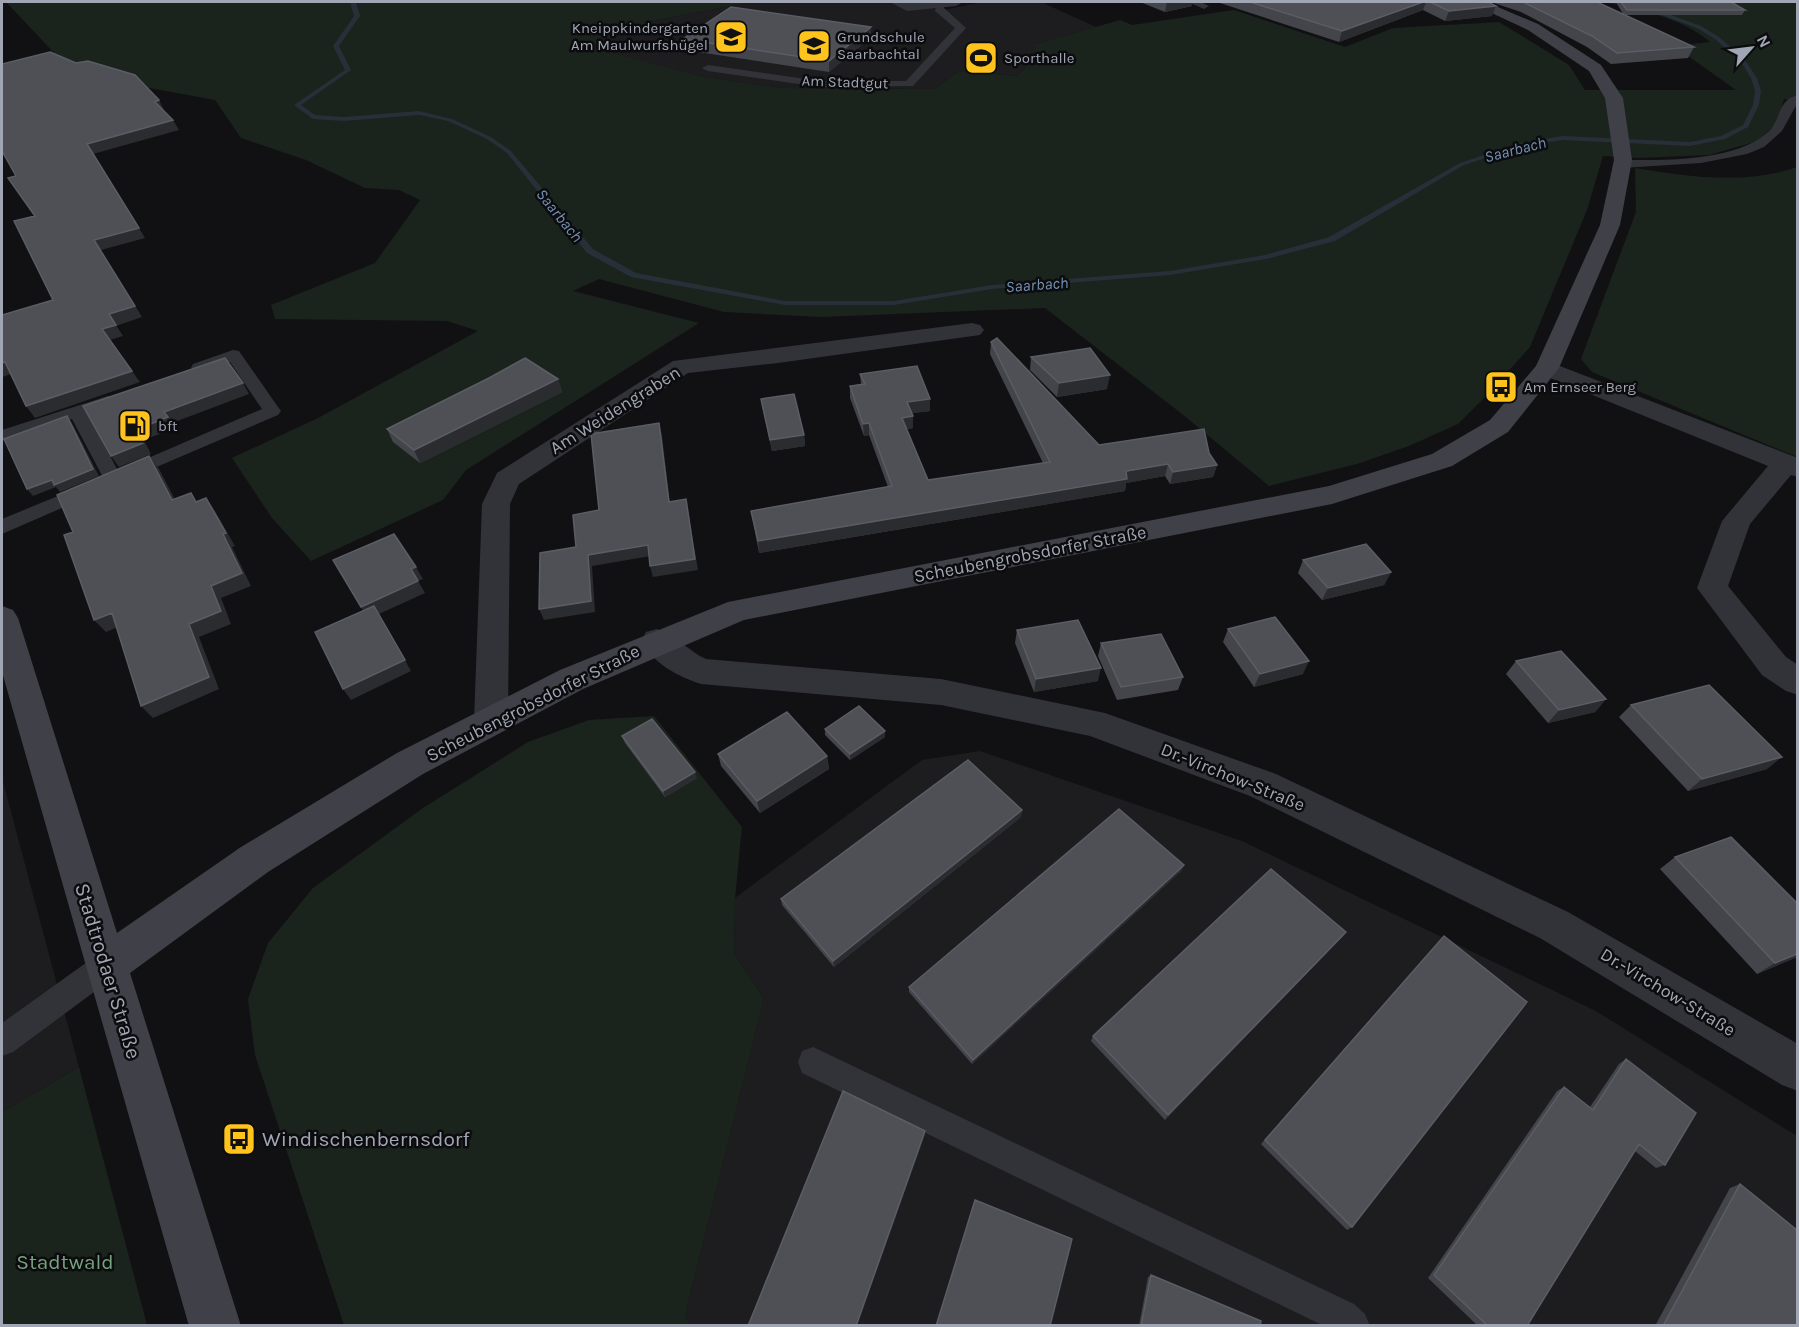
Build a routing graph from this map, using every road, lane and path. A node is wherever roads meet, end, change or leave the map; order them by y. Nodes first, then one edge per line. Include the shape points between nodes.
1 (897, 2) edge
2 (956, 2) edge
3 (1193, 2) edge
4 (1475, 2) edge
5 (940, 5) junction
6 (1204, 6) dead end
7 (708, 68) dead end
8 (1797, 98) edge
9 (1623, 162) junction
10 (972, 330) dead end
11 (1547, 368) junction
12 (178, 376) edge
13 (133, 393) edge
14 (78, 413) junction
15 (2, 436) edge
16 (1792, 465) edge
17 (112, 479) junction
18 (2, 527) edge
19 (2, 618) edge
20 (657, 641) junction
21 (1797, 682) edge
22 (491, 721) junction
23 (107, 965) junction
24 (2, 1041) edge
25 (813, 1062) dead end
26 (1797, 1069) edge
27 (215, 1326) edge
28 (1353, 1326) edge

1 - 5 street via 907,7
2 - 5 street
3 - 6 lane
4 - 9 main road, Scheubengrobsdorfer Straße via 1533,27 1595,68 1614,98
5 - 7 lane, Am Stadtgut via 939,9 961,28 909,84 820,84
8 - 9 lane via 1787,105 1773,136 1745,149 1692,161
9 - 11 main road, Scheubengrobsdorfer Straße via 1610,225
10 - 22 street, Am Weidengraben via 682,366 507,479 496,504
11 - 16 street
11 - 20 main road, Scheubengrobsdorfer Straße via 1499,426 1442,460 1332,495 739,610
12 - 17 lane via 233,355 272,411
13 - 14 lane
14 - 15 lane
14 - 17 lane
16 - 21 street via 1737,521 1712,588 1774,666
17 - 18 lane
19 - 23 main road, Stadtrodaer Straße
20 - 22 main road, Scheubengrobsdorfer Straße via 593,668
20 - 26 street, Dr.-Virchow-Straße via 679,661 701,671 941,692 1093,723 1263,785 1554,925
22 - 23 main road, Scheubengrobsdorfer Straße via 394,774 254,859
23 - 24 lane
23 - 27 main road, Stadtrodaer Straße
25 - 28 lane via 1342,1316

